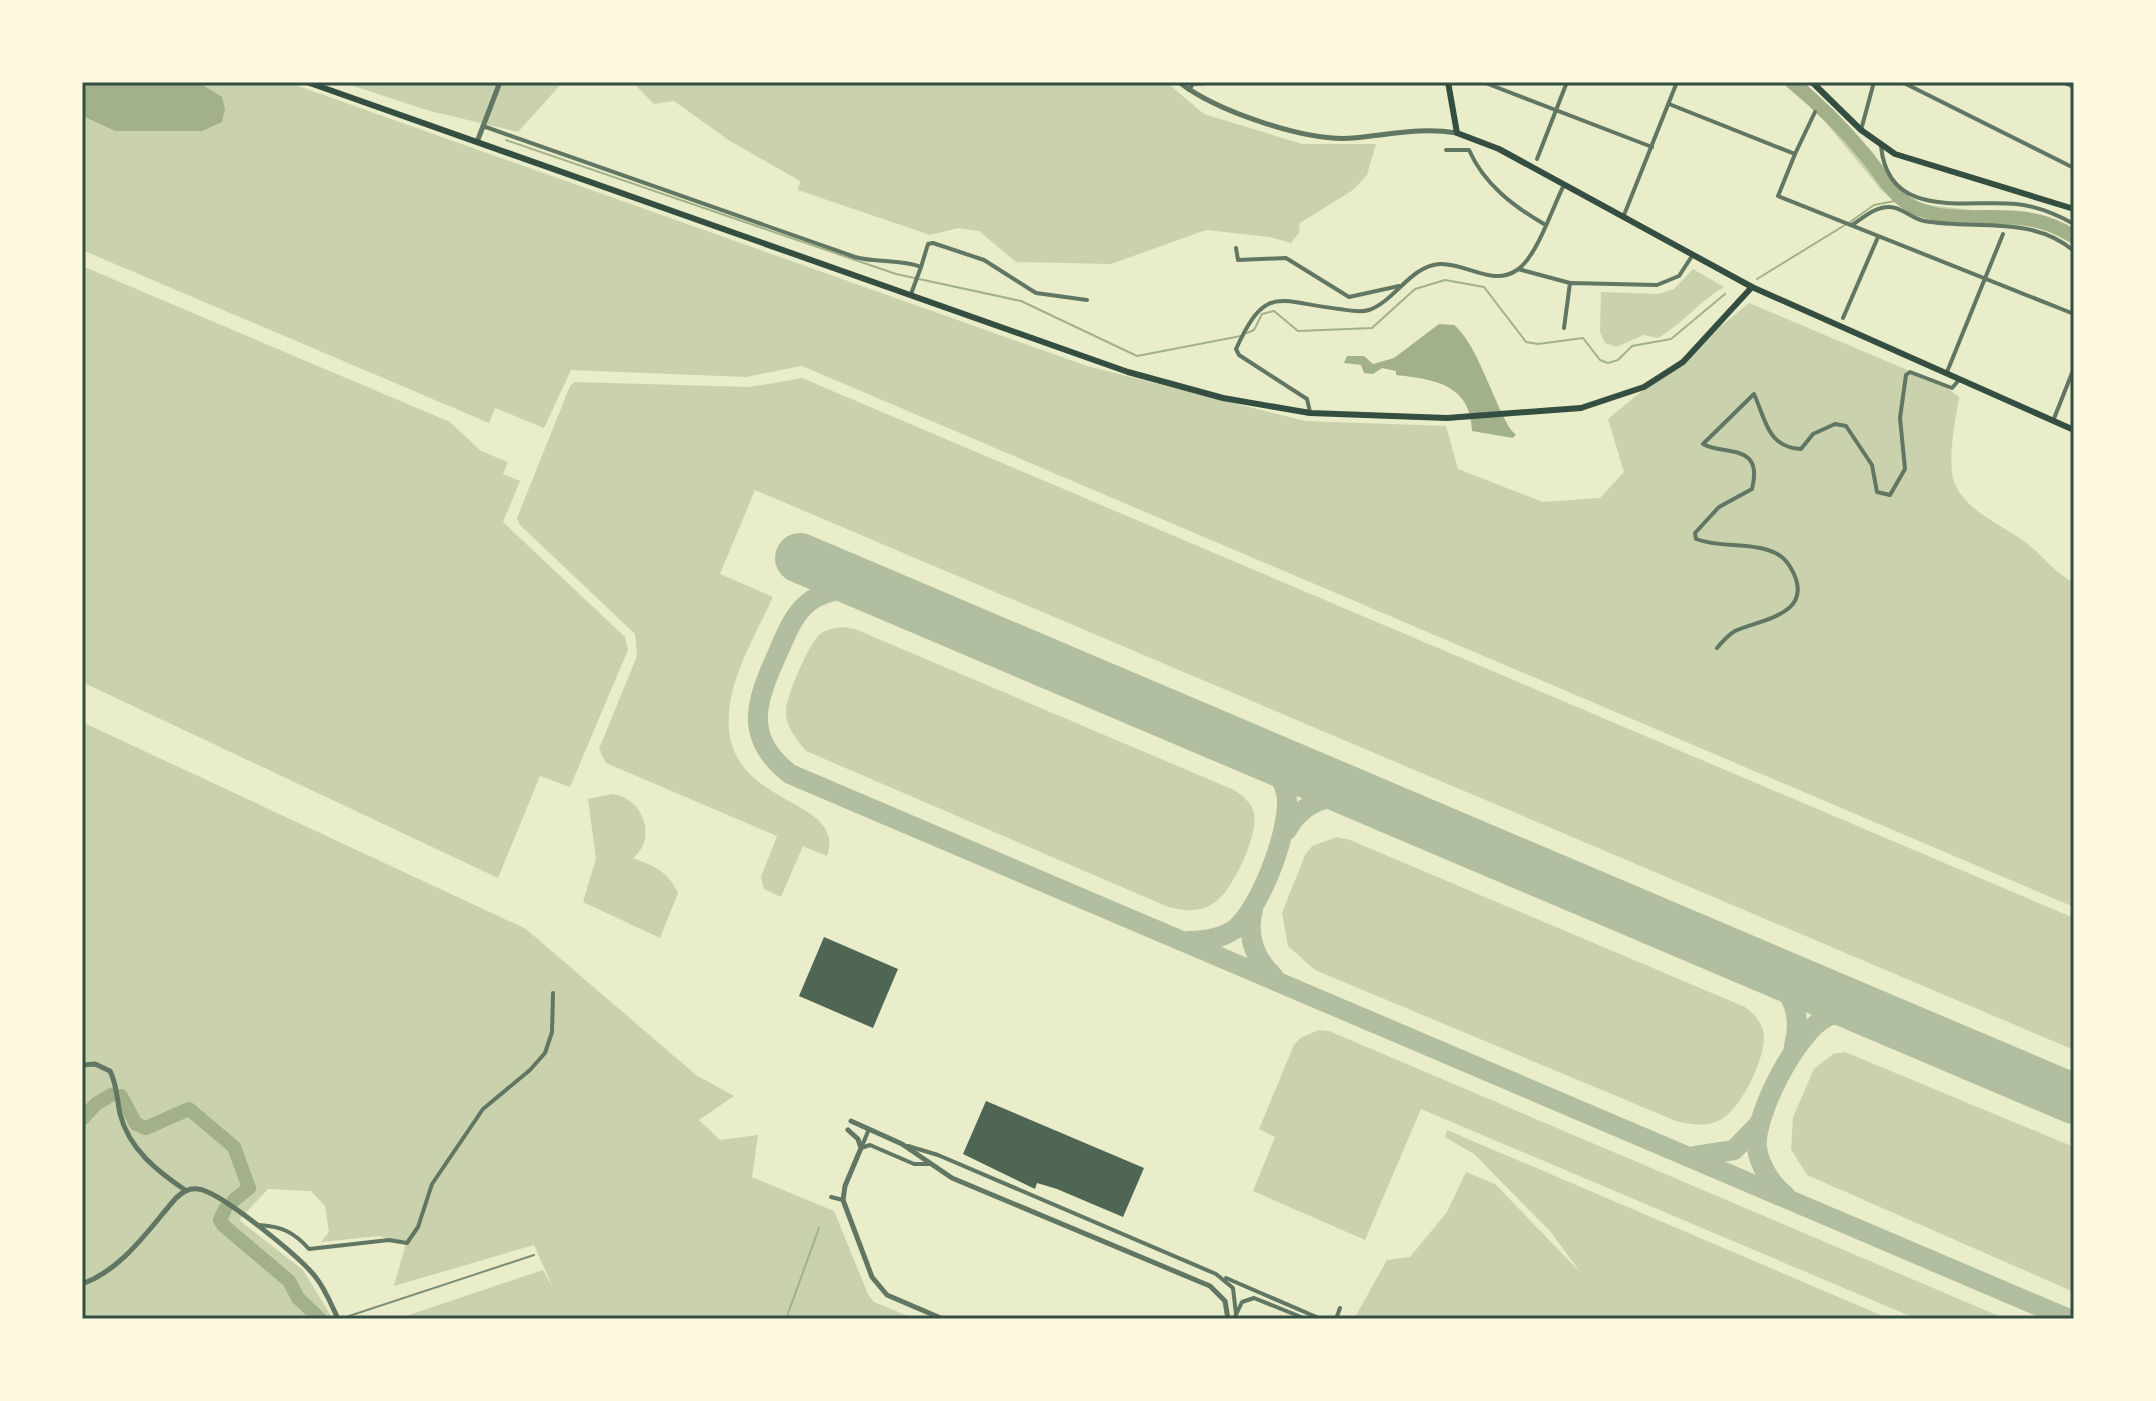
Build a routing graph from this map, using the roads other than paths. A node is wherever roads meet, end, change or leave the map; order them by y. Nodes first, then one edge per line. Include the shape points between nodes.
1 (307, 82) edge
2 (500, 82) edge
3 (1179, 82) edge
4 (1222, 82) edge
5 (1448, 82) edge
6 (1483, 82) edge
7 (1567, 82) edge
8 (1677, 82) edge
9 (1812, 82) edge
10 (1874, 82) edge
11 (1902, 82) edge
12 (2062, 82) edge
13 (2074, 87) edge
14 (1189, 90) junction
15 (1669, 104) junction
16 (1556, 110) junction
17 (1815, 112) dead end
18 (483, 126) junction
19 (1861, 130) junction
20 (1457, 133) junction
21 (477, 142) junction
22 (1881, 146) junction
23 (1652, 147) junction
24 (1446, 150) dead end
25 (1795, 154) junction
26 (1537, 159) dead end
27 (2074, 168) edge
28 (1564, 185) junction
29 (2074, 209) edge
30 (1623, 218) junction
31 (1544, 224) junction
32 (2074, 224) edge
33 (1850, 226) junction
34 (2003, 234) dead end
35 (1878, 237) junction
36 (1236, 248) dead end
37 (2074, 251) edge
38 (1692, 256) junction
39 (921, 267) junction
40 (1518, 269) junction
41 (1985, 280) junction
42 (1570, 283) junction
43 (1401, 286) junction
44 (1752, 287) junction
45 (910, 295) junction
46 (1087, 300) dead end
47 (2074, 314) edge
48 (1843, 318) dead end
49 (1564, 328) dead end
50 (2074, 368) edge
51 (1946, 374) junction
52 (1959, 380) junction
53 (1310, 413) junction
54 (2053, 421) junction
55 (2074, 430) edge
56 (1717, 648) dead end
57 (553, 993) dead end
58 (82, 1065) edge
59 (851, 1121) dead end
60 (869, 1129) junction
61 (848, 1130) dead end
62 (902, 1144) junction
63 (861, 1148) junction
64 (931, 1164) junction
65 (185, 1190) junction
66 (831, 1197) dead end
67 (843, 1200) junction
68 (256, 1225) junction
69 (1216, 1274) junction
70 (82, 1284) edge
71 (1340, 1308) dead end
72 (1235, 1317) edge
73 (338, 1319) edge
74 (943, 1319) edge
75 (1228, 1319) edge
76 (1306, 1319) edge
77 (1321, 1319) edge
78 (1336, 1319) edge

1 - 21 main road
2 - 18 street
3 - 14 street
4 - 14 street via 1193,84
5 - 20 main road
6 - 16 street
7 - 16 street
8 - 15 street
9 - 19 main road
10 - 19 street
11 - 27 street
12 - 13 street
14 - 20 street via 1220,106 1312,136 1354,138 1410,129
15 - 23 street
15 - 25 street
16 - 23 street
16 - 26 street
17 - 25 street
18 - 21 street
18 - 39 street via 855,257
19 - 22 main road
20 - 28 main road via 1477,138
21 - 45 main road
22 - 29 main road via 1913,161
22 - 32 street via 1894,181 1917,199 1945,205 2014,204
23 - 30 street
24 - 31 street via 1469,150 1504,198
25 - 33 street via 1778,196
28 - 30 main road
28 - 31 street
30 - 38 main road
31 - 40 street via 1536,248
33 - 35 street
33 - 37 street via 1877,209 1893,206 1921,220 2030,229 2054,236
34 - 41 street
35 - 41 street
35 - 48 street
36 - 43 street via 1238,260 1286,258 1349,297
38 - 42 street via 1679,276 1657,285
38 - 44 main road
39 - 45 street
39 - 46 street via 928,244 933,243 984,260 1036,293
40 - 42 street
40 - 43 street via 1495,277 1436,264
41 - 47 street
41 - 51 street
42 - 49 street
43 - 53 street via 1381,305 1364,312 1279,299 1265,304 1248,324 1236,349 1239,355 1307,399
44 - 51 main road
44 - 53 main road via 1683,362 1644,387 1581,408 1460,417
45 - 53 main road via 1128,372 1223,398
50 - 54 street
51 - 52 main road
52 - 54 main road
52 - 56 street via 1952,388 1906,375 1900,418 1905,469 1890,495 1877,492 1872,465 1846,426 1835,424 1813,434 1801,449 1779,445 1769,435 1754,394 1703,444 1740,452 1755,476 1752,489 1719,507 1695,533 1696,539 1782,556 1797,581 1793,607 1731,632
54 - 55 main road
57 - 68 street via 552,1032 545,1053 483,1109 432,1184 407,1243 389,1240 309,1249 296,1234
58 - 65 street via 110,1071 129,1135 150,1164
59 - 60 street
60 - 62 street
60 - 63 street
61 - 63 street
62 - 64 street
62 - 69 street
63 - 64 street via 870,1145 914,1164
63 - 67 street
64 - 75 street via 952,1178 1210,1286 1225,1301
65 - 68 street via 208,1191
65 - 70 street via 122,1260
66 - 67 street
67 - 74 street via 881,1290
68 - 73 street via 315,1276
69 - 72 street via 1233,1288
69 - 77 street
71 - 78 street
72 - 76 street via 1242,1302 1254,1298

